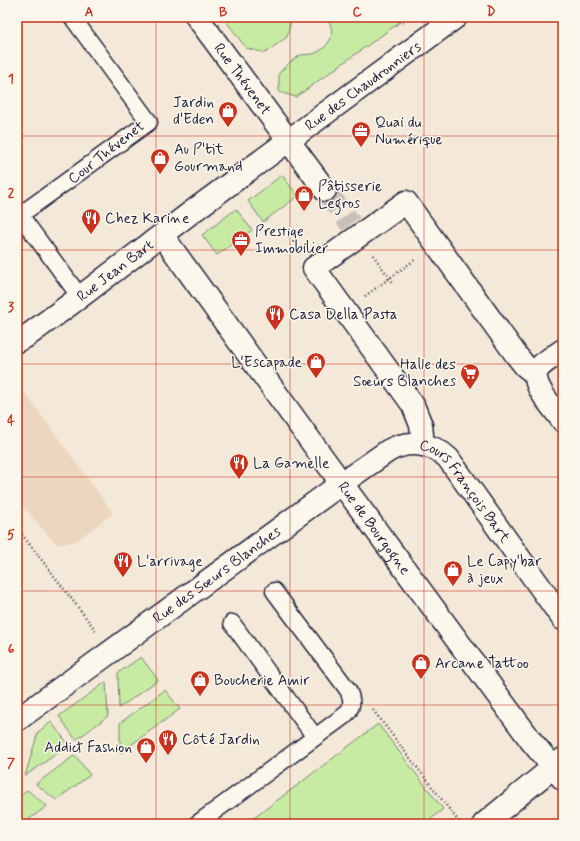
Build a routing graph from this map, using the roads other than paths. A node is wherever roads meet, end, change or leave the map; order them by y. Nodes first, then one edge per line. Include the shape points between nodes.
1 (72, 17) edge
2 (197, 17) edge
3 (456, 17) edge
4 (288, 140) junction
5 (325, 190) tunnel mouth
6 (19, 213) edge
7 (162, 235) junction
8 (80, 297) junction
9 (17, 341) edge
10 (563, 350) edge
11 (535, 374) junction
12 (563, 421) edge
13 (423, 445) junction
14 (342, 483) junction
15 (274, 591) dead end
16 (563, 618) edge
17 (232, 623) dead end
18 (17, 720) edge
19 (315, 737) junction
20 (560, 768) edge
21 (197, 824) edge
22 (484, 824) edge

1 - 6 lane, Cour Thévenet via 149,122
2 - 4 street, Rue Thévenet
3 - 4 street, Rue des Chaudronniers
4 - 5 street
4 - 7 street, Rue Jean Bart
6 - 8 lane, Cour Thévenet
7 - 8 street, Rue Jean Bart
7 - 14 street, Rue de Bourgogne
8 - 9 street, Rue Jean Bart
10 - 11 street via 542,365
11 - 12 street, Cours François Bart via 538,387
11 - 13 street, Cours François Bart via 523,363 406,202 355,230 314,268 413,405 421,425
13 - 14 street, Rue des Sœurs Blanches via 396,447
13 - 16 street, Cours François Bart via 443,454 453,465
14 - 18 street, Rue des Sœurs Blanches
14 - 20 street, Rue de Bourgogne via 532,742
15 - 19 lane via 348,690 352,700 348,712
17 - 19 lane
19 - 21 lane
20 - 22 street

